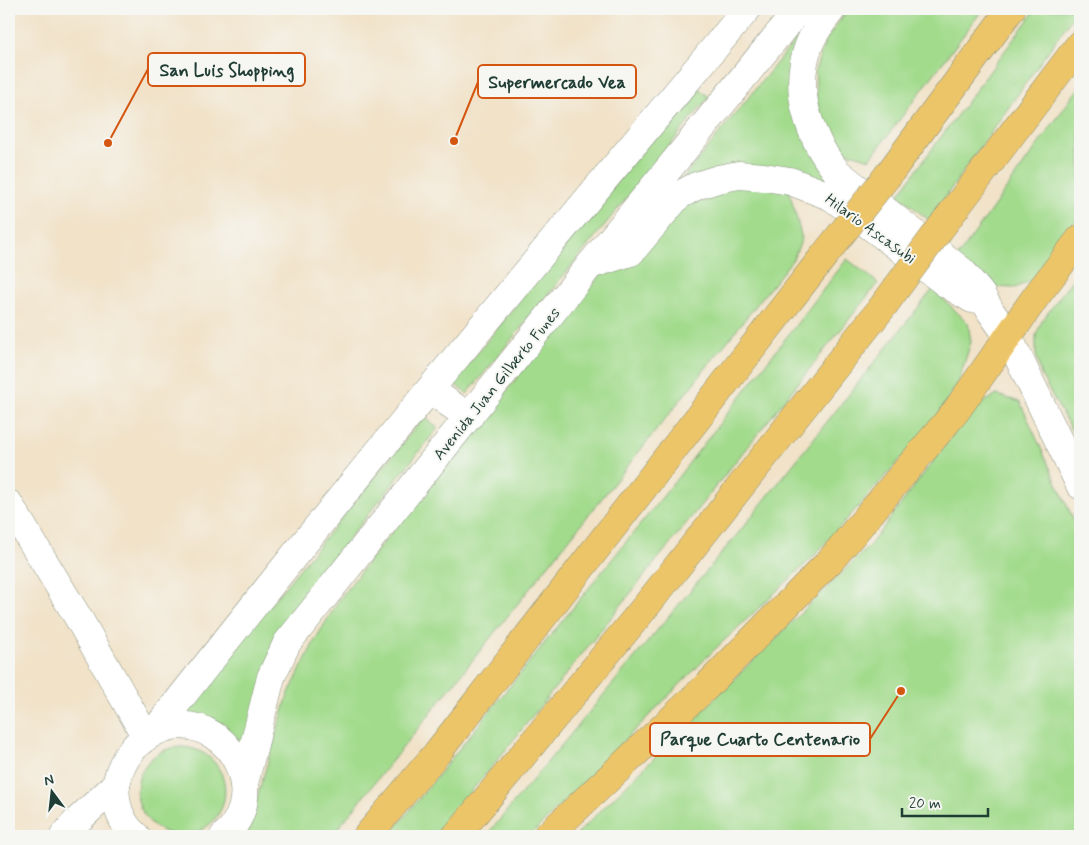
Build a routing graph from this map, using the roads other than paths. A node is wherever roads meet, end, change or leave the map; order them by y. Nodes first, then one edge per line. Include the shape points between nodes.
1 (747, 9) edge
2 (799, 9) edge
3 (832, 9) edge
4 (1012, 9) edge
5 (1080, 44) edge
6 (1080, 239) edge
7 (590, 265) junction
8 (991, 312) junction
9 (1008, 336) junction
10 (430, 390) junction
11 (469, 417) junction
12 (1080, 484) edge
13 (9, 504) edge
14 (150, 734) junction
15 (244, 784) junction
16 (116, 785) junction
17 (64, 836) edge
18 (136, 836) edge
19 (224, 836) edge
20 (367, 836) edge
21 (456, 836) edge
22 (548, 836) edge

1 - 10 street
2 - 7 street, Avenida Juan Gilberto Funes
3 - 8 street, Hilario Ascasubi via 809,45 805,65 802,90 814,138 837,172 963,272
4 - 20 highway, bridge via 888,175 437,753
5 - 21 highway, bridge via 884,305 646,606
6 - 9 highway
7 - 8 street, Hilario Ascasubi via 631,252 678,196 696,186 739,176 764,177 790,181 832,197 947,284
7 - 11 street, Avenida Juan Gilberto Funes
8 - 9 street, Hilario Ascasubi
9 - 12 street, Hilario Ascasubi
9 - 22 highway via 956,411 830,561 706,686
10 - 11 street
10 - 14 street
11 - 15 street, Avenida Juan Gilberto Funes via 286,643 271,677
13 - 14 street
14 - 15 street via 173,726 194,727 213,735 228,747 239,764
14 - 16 street via 127,754 119,769
15 - 19 street via 243,805 235,824
16 - 17 street
16 - 18 street via 116,802 122,818

